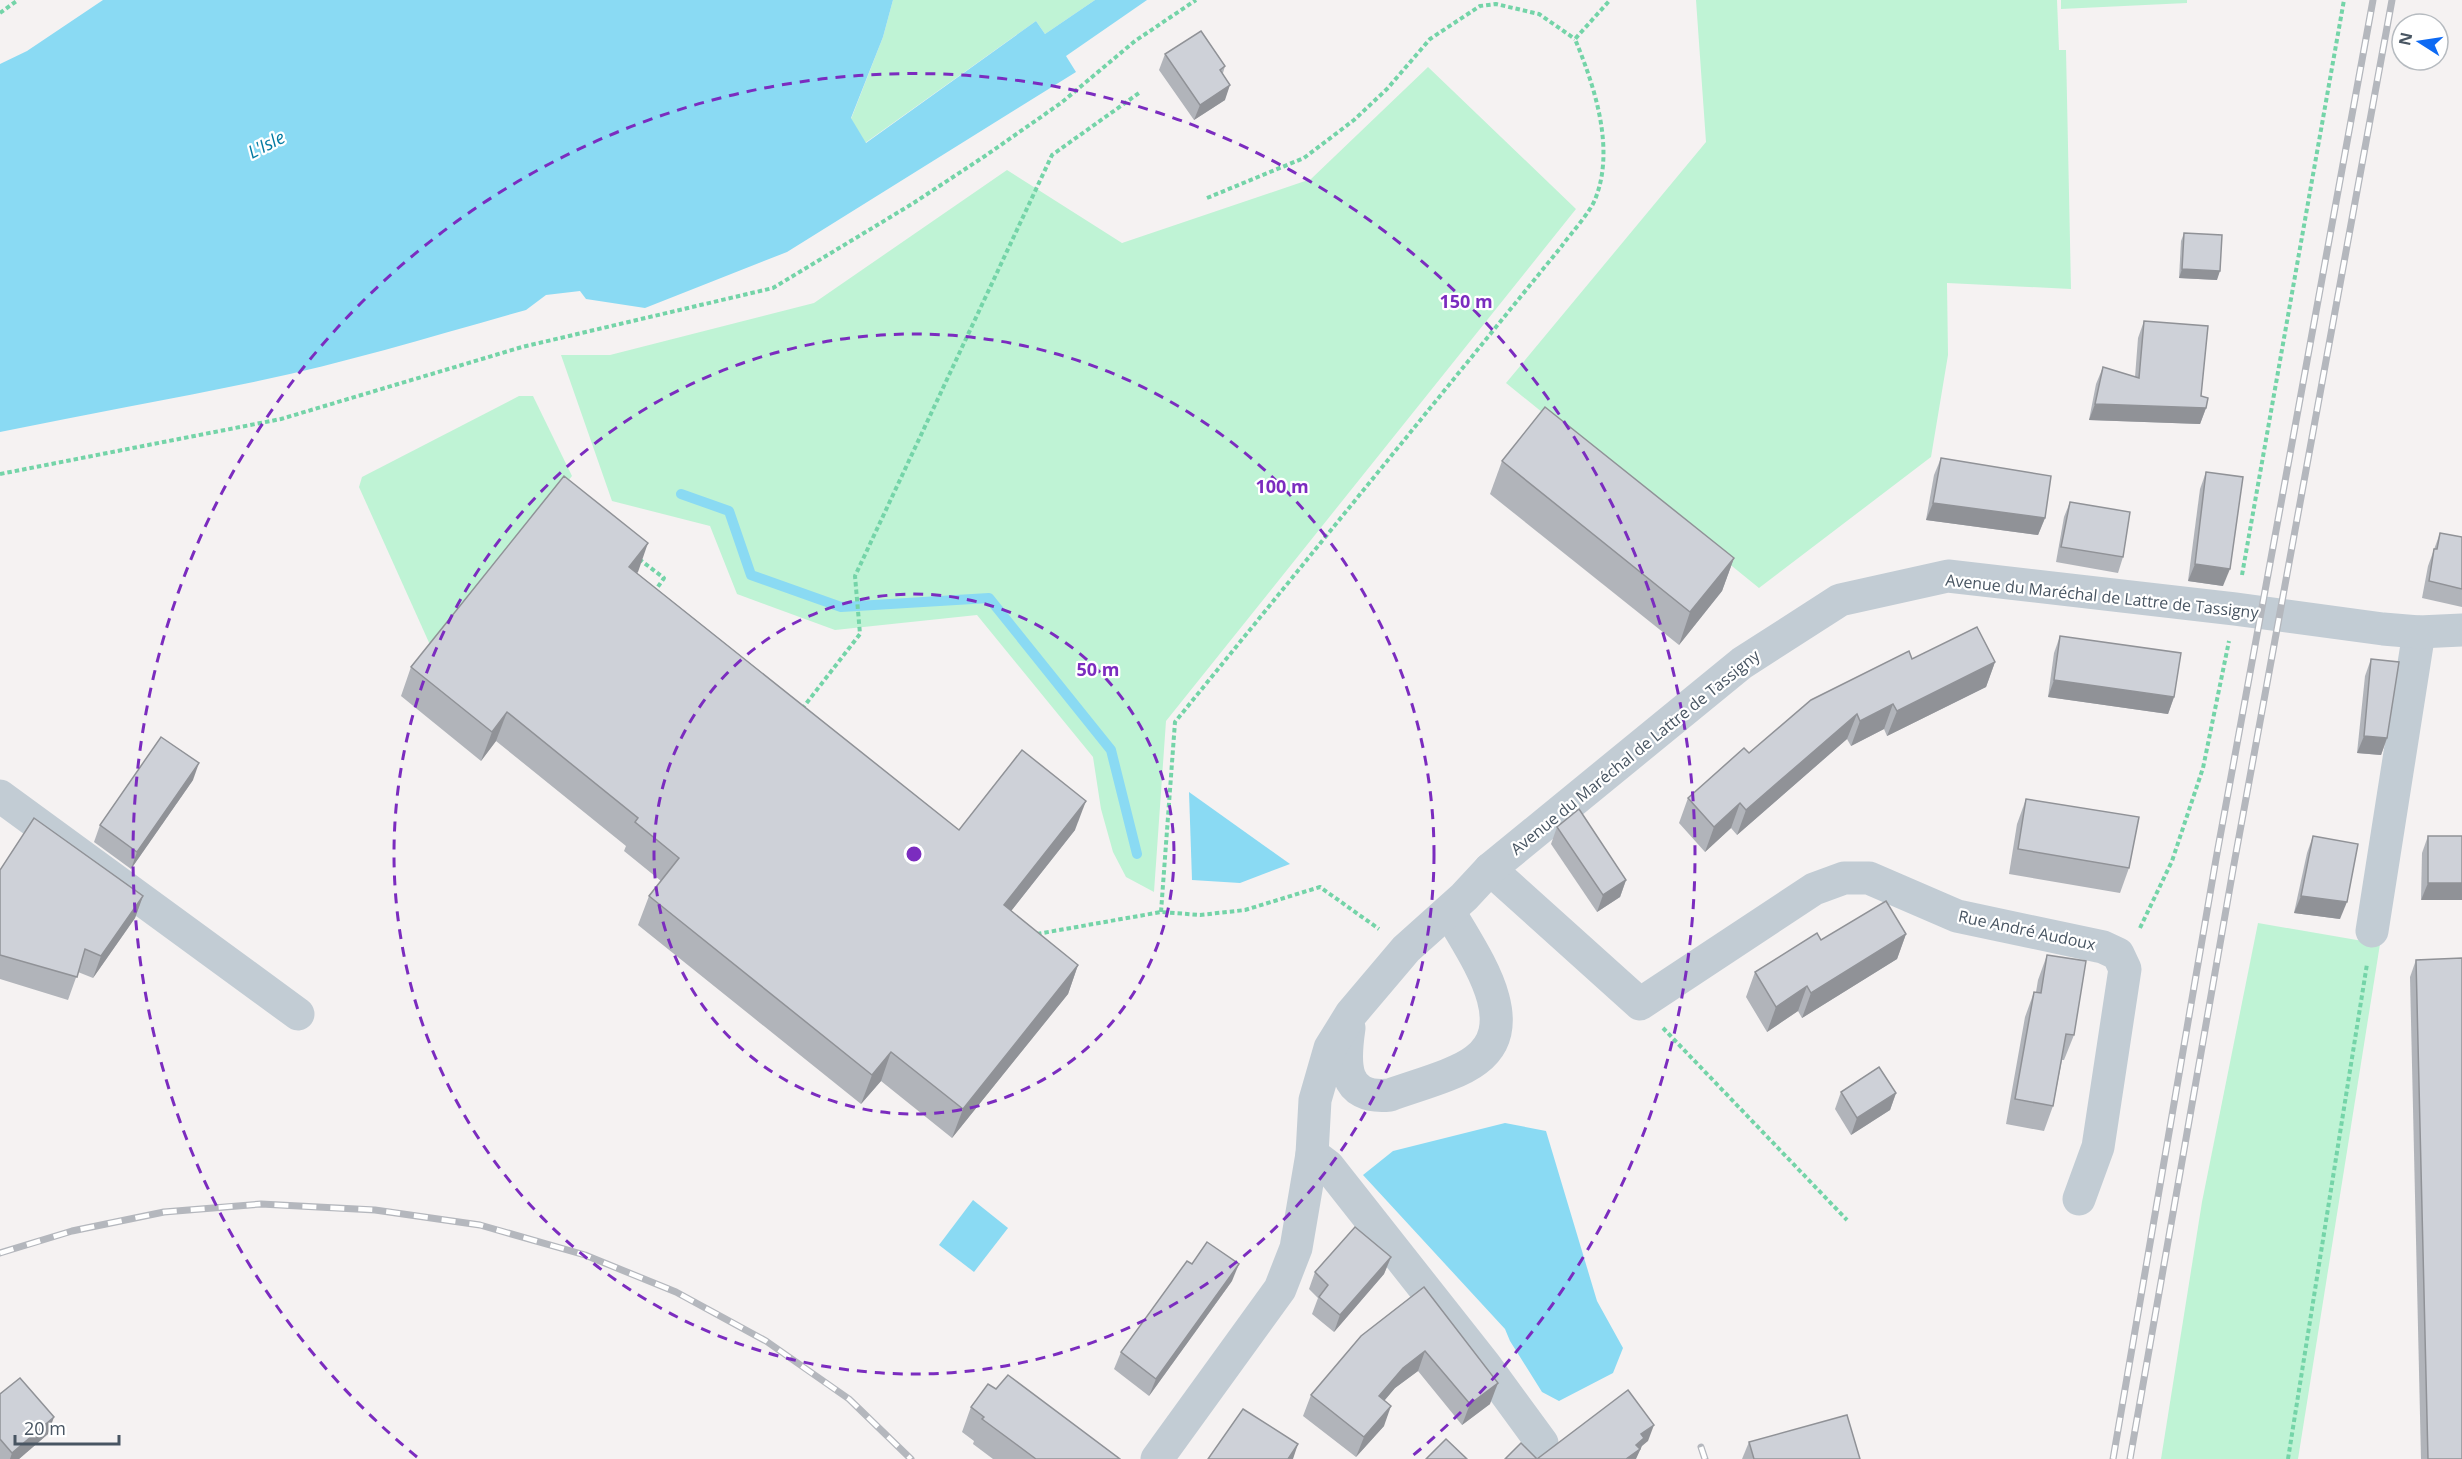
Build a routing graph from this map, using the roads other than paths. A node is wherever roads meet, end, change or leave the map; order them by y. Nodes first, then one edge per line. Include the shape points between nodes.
1 (2462, 630) edge
2 (2419, 632) junction
3 (0, 796) edge
4 (1490, 869) junction
5 (1449, 911) junction
6 (2372, 931) road end
7 (298, 1014) dead end
8 (1351, 1014) junction
9 (1312, 1154) junction
10 (2079, 1199) dead end
11 (1542, 1443) dead end
12 (1157, 1459) edge

1 - 2 street, Avenue du Maréchal de Lattre de Tassigny
2 - 4 street, Avenue du Maréchal de Lattre de Tassigny via 1948,576 1840,600 1742,663
2 - 6 street
3 - 7 street
4 - 5 street, Avenue du Maréchal de Lattre de Tassigny
4 - 10 street, Rue André Audoux via 1640,1004 1814,889 1844,878 1869,878 1957,916 2103,946 2118,954 2125,969 2098,1147
5 - 8 street, Avenue du Maréchal de Lattre de Tassigny via 1406,949
5 - 8 street via 1493,990 1496,1028 1477,1060 1390,1095 1366,1093 1348,1076 1345,1058
8 - 9 street, Avenue du Maréchal de Lattre de Tassigny via 1330,1048 1315,1100
9 - 11 street via 1335,1175
9 - 12 street, Avenue du Maréchal de Lattre de Tassigny via 1296,1248 1280,1289

